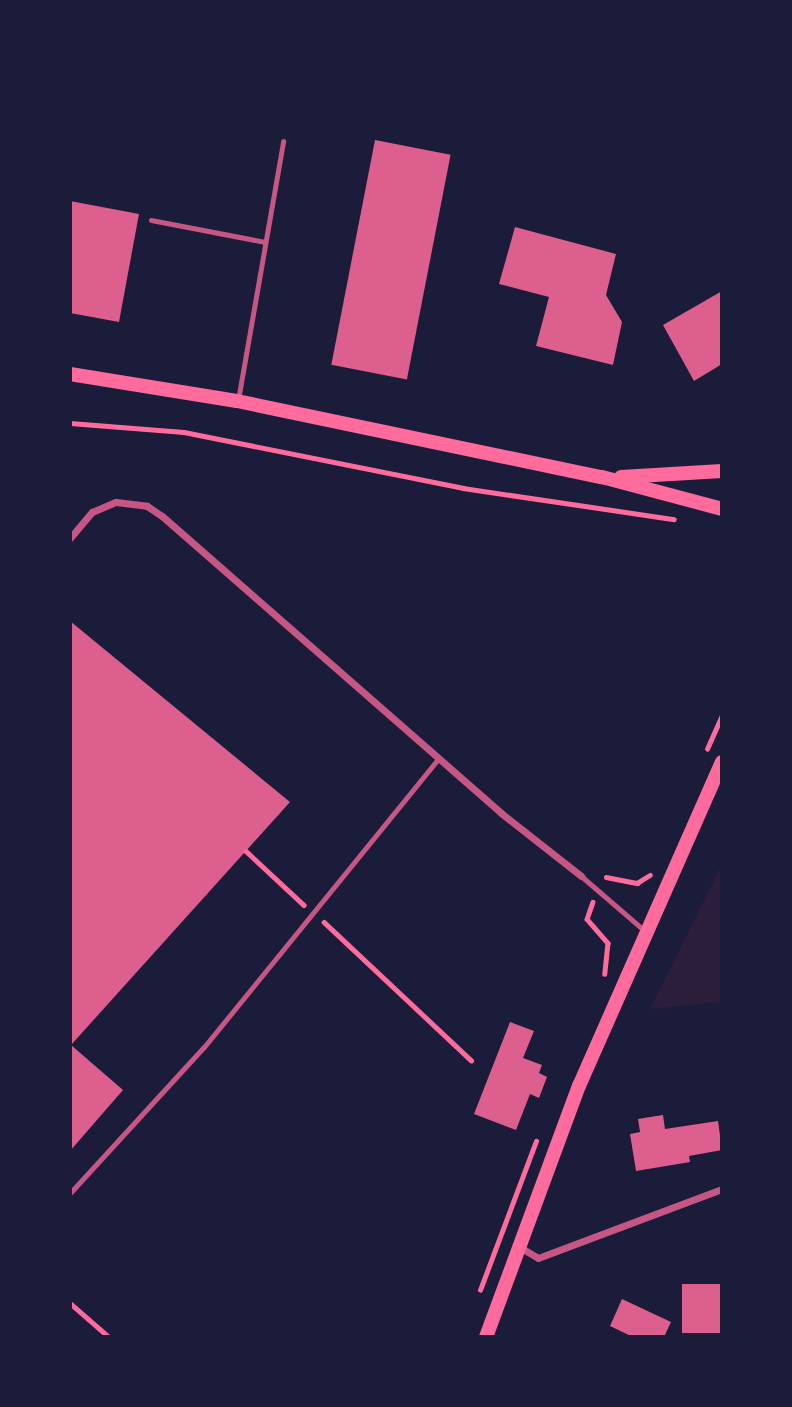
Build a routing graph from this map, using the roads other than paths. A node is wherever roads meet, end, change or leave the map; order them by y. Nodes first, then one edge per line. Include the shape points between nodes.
1 (283, 141) dead end
2 (151, 220) dead end
3 (265, 242) junction
4 (70, 374) edge
5 (237, 401) junction
6 (722, 471) edge
7 (602, 477) junction
8 (722, 509) edge
9 (70, 538) edge
10 (438, 759) junction
11 (722, 762) edge
12 (581, 876) joint
13 (647, 933) junction
14 (722, 1189) edge
15 (70, 1193) edge
16 (518, 1246) junction
17 (486, 1337) edge

1 - 3 lane
2 - 3 lane
3 - 5 lane
4 - 5 main road
5 - 7 main road
6 - 7 main road
7 - 8 main road
9 - 10 street via 103,506 131,501 147,506
10 - 12 street
10 - 15 lane via 204,1048
11 - 13 main road
12 - 13 lane
13 - 16 main road via 579,1086
14 - 16 street via 538,1258
16 - 17 main road

